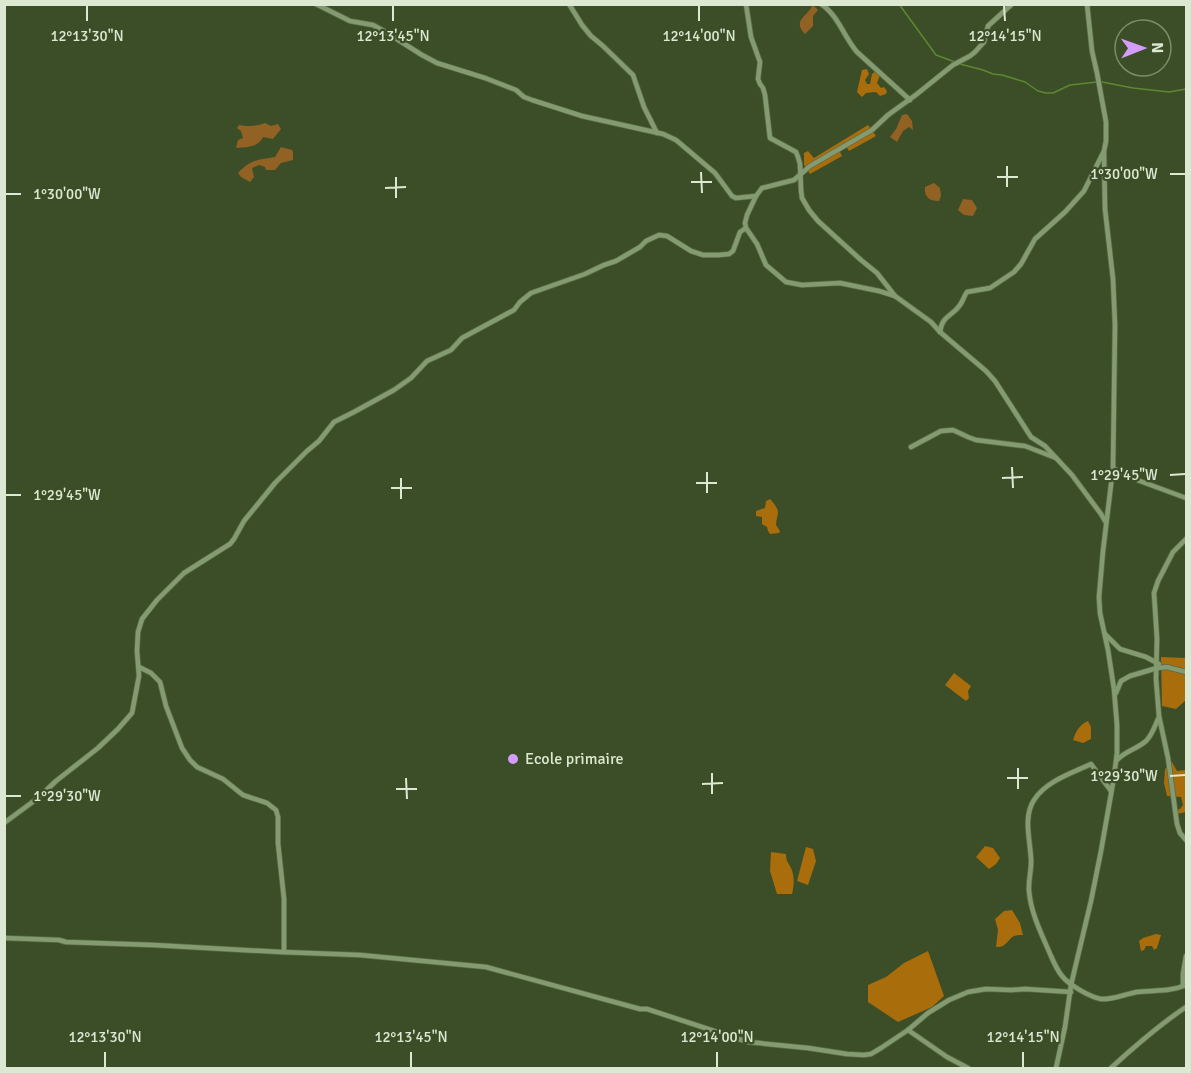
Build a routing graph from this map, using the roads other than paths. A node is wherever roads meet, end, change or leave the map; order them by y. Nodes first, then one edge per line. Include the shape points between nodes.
1 (316, 4) edge
2 (569, 4) edge
3 (746, 4) edge
4 (821, 4) edge
5 (1012, 4) edge
6 (1087, 4) edge
7 (910, 100) junction
8 (657, 133) junction
9 (1104, 151) junction
10 (801, 173) junction
11 (756, 196) junction
12 (746, 228) junction
13 (895, 296) junction
14 (940, 332) junction
15 (911, 447) dead end
16 (1058, 459) junction
17 (1113, 468) junction
18 (1186, 498) edge
19 (1106, 524) junction
20 (1186, 538) edge
21 (1104, 632) junction
22 (1157, 666) junction
23 (138, 667) junction
24 (1186, 672) edge
25 (1115, 696) junction
26 (1159, 716) junction
27 (1116, 761) junction
28 (1111, 790) junction
29 (4, 823) edge
30 (1186, 840) edge
31 (4, 938) edge
32 (284, 952) junction
33 (1186, 956) edge
34 (1071, 985) junction
35 (1184, 985) edge
36 (1071, 992) junction
37 (1186, 1007) edge
38 (908, 1030) junction
39 (968, 1068) edge
40 (1056, 1068) edge
41 (1111, 1068) edge

1 - 8 street via 351,21 384,30 437,63 516,90 524,97 582,116
2 - 8 street via 591,36 633,75
3 - 10 street via 760,62 758,79 765,95 768,134 796,152
4 - 7 street via 857,52
5 - 7 street via 988,26 984,42 975,52
6 - 9 street via 1105,111
7 - 10 street via 867,134
8 - 11 street via 676,140 697,157 732,196
9 - 14 street via 1084,191 1035,239 1014,272 990,288 967,292 942,322
9 - 17 street via 1115,325
10 - 11 street via 790,182 762,188
10 - 13 street via 802,198 809,210 877,273
11 - 12 street
12 - 13 street via 766,265 786,282 840,283
12 - 23 street via 729,254 703,255 659,235 616,261 534,291 512,312 427,361 394,390 334,422 275,483 230,544 192,567 157,600 142,619 138,632
13 - 14 street
14 - 16 street via 986,371 1031,437
15 - 16 street via 941,431 953,430 976,440 1025,446
16 - 19 street
17 - 18 street
17 - 19 street
19 - 21 street via 1099,597
20 - 22 street via 1173,552 1154,593
21 - 22 street via 1120,650 1143,656
21 - 25 street
22 - 24 street
22 - 25 street via 1125,678
22 - 26 street
23 - 29 street via 132,713 98,748
23 - 32 street via 160,682 182,748 190,760 243,795 276,810
25 - 27 street
26 - 27 street via 1150,737
26 - 30 street via 1177,824
27 - 28 street
28 - 34 street
28 - 34 street via 1091,764 1047,786 1034,799 1028,813 1031,902 1056,968
31 - 32 street
32 - 38 street via 486,967 647,1009 748,1042 871,1054
33 - 35 street
34 - 35 street via 1104,999
34 - 36 street
36 - 38 street via 968,992 928,1013
36 - 40 street
37 - 41 street
38 - 39 street

